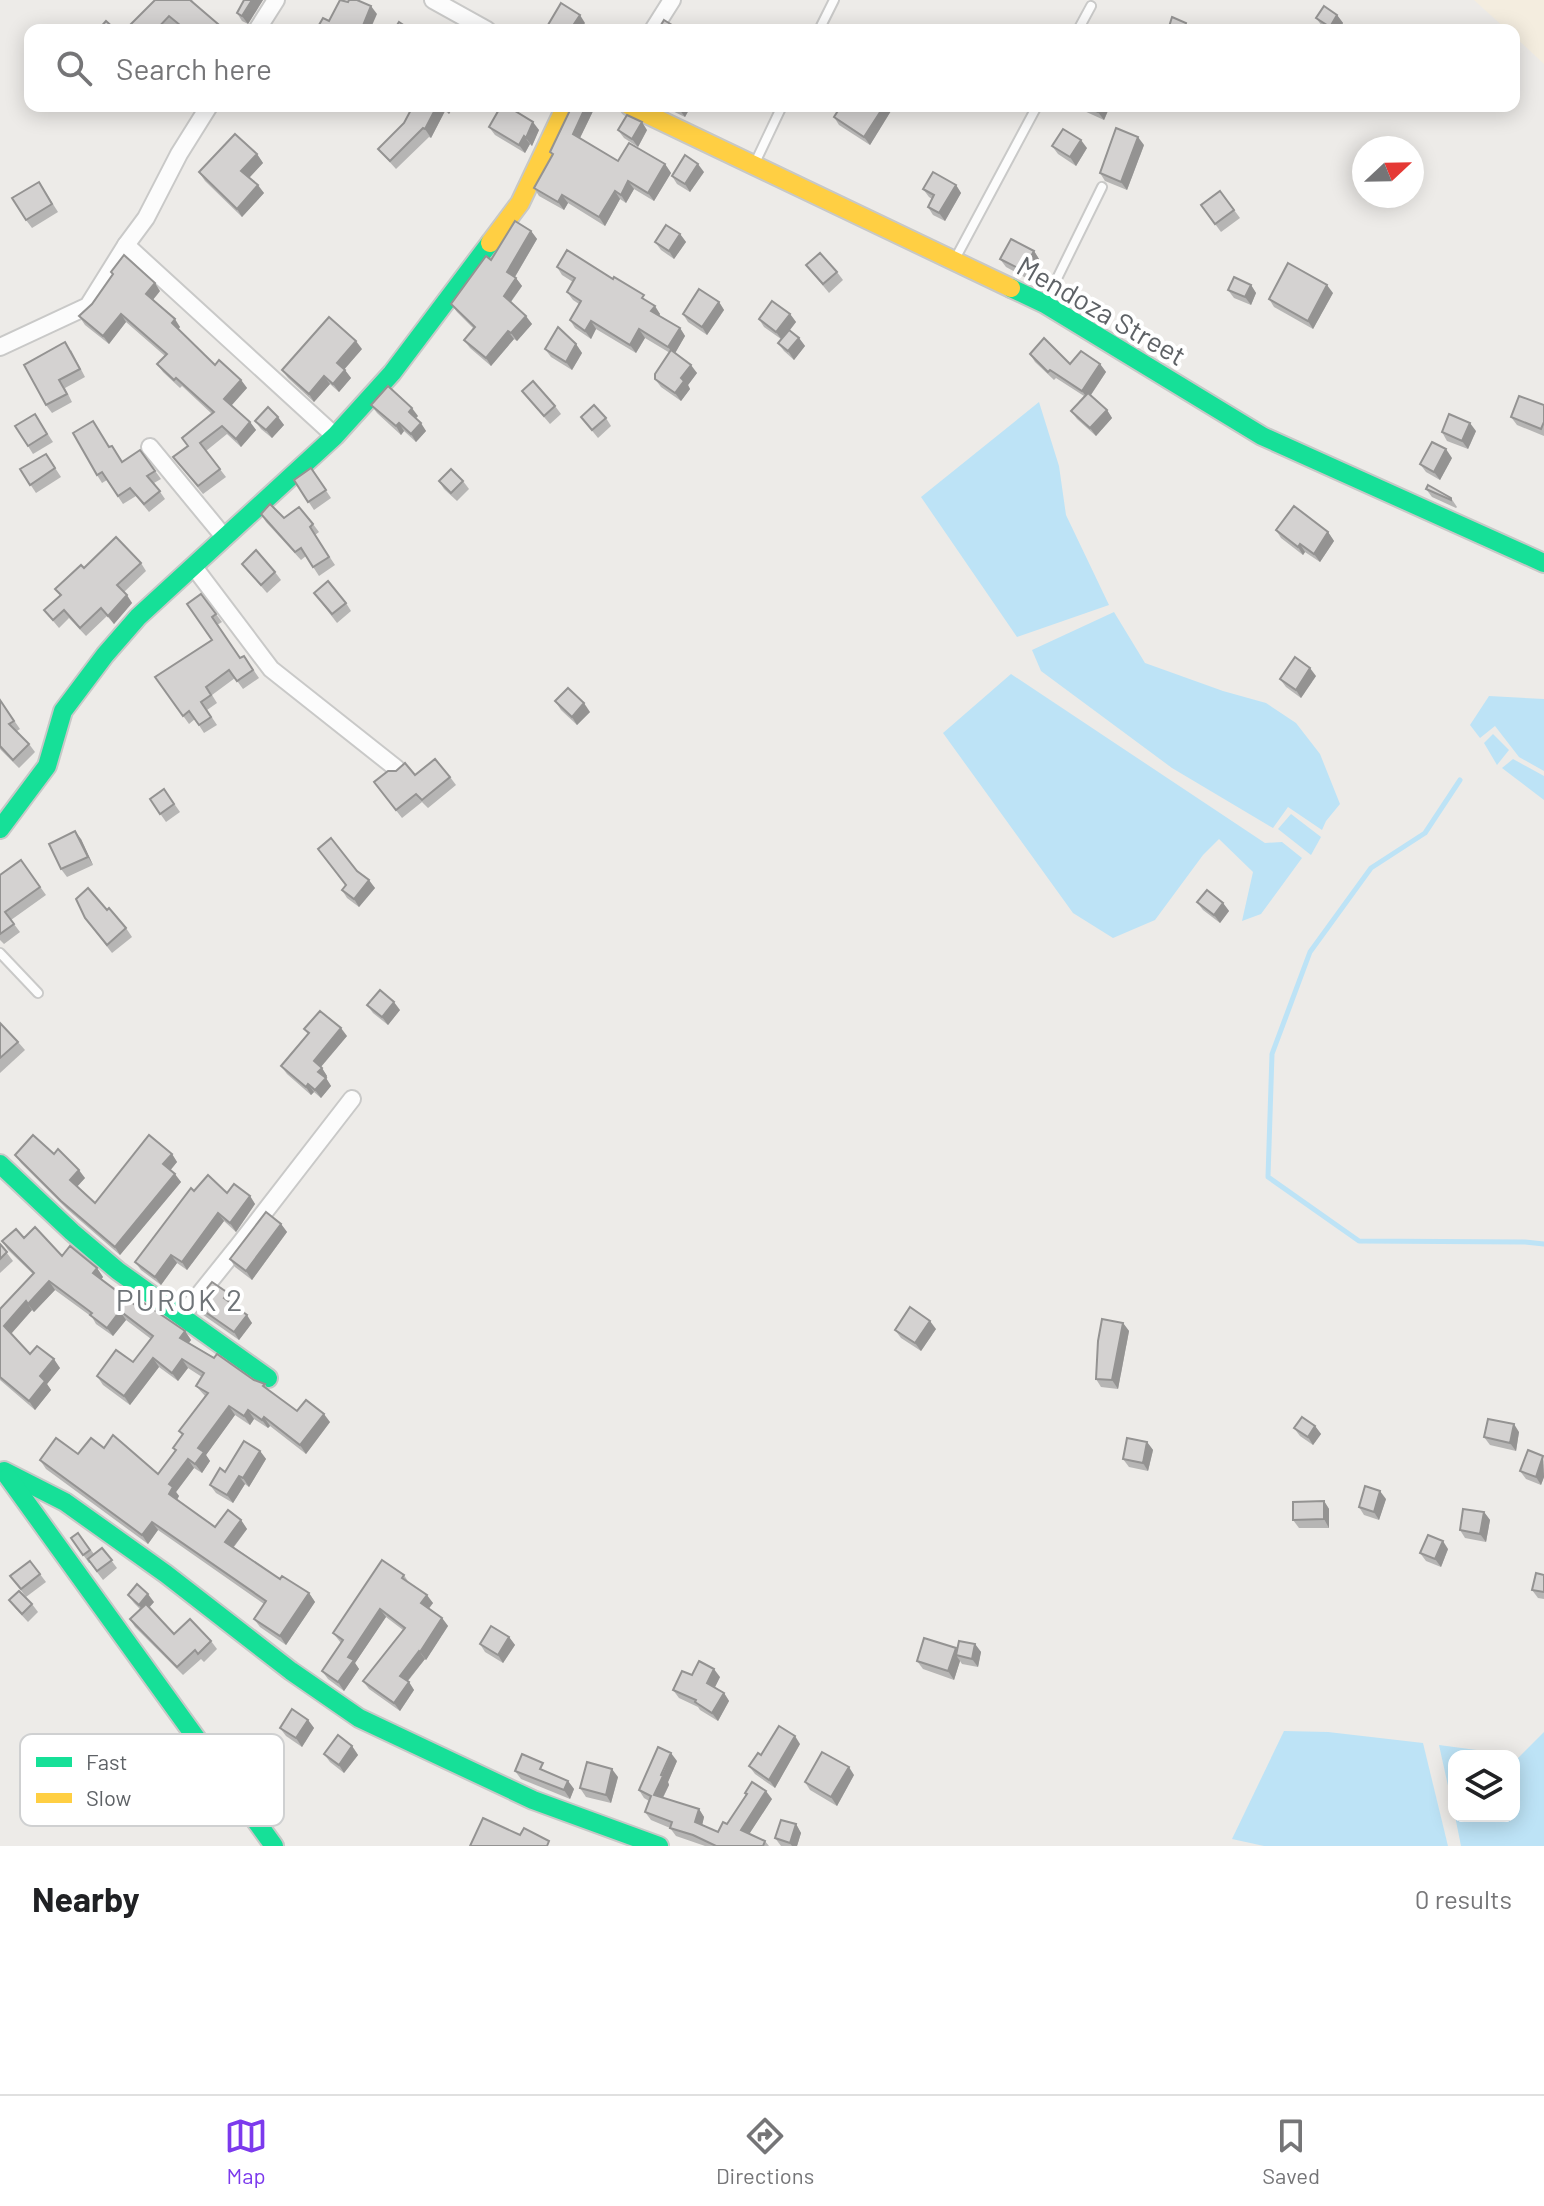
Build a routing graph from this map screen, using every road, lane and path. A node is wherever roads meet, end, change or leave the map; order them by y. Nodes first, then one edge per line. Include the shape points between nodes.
1 (276, 0) edge
2 (433, 0) edge
3 (672, 0) edge
4 (834, 0) edge
5 (1091, 6) dead end
6 (261, 24) edge
7 (476, 24) edge
8 (657, 24) edge
9 (822, 24) edge
10 (1081, 24) edge
11 (205, 112) edge
12 (563, 112) edge
13 (642, 112) edge
14 (779, 112) edge
15 (1034, 112) edge
16 (754, 166) junction
17 (1102, 187) dead end
18 (126, 245) junction
19 (953, 262) junction
20 (1045, 304) junction
21 (0, 347) edge
22 (335, 436) junction
23 (150, 447) dead end
24 (225, 538) junction
25 (1544, 563) edge
26 (194, 567) junction
27 (396, 768) edge
28 (0, 829) edge
29 (0, 953) edge
30 (38, 993) dead end
31 (352, 1099) dead end
32 (0, 1164) edge
33 (182, 1316) junction
34 (268, 1378) dead end
35 (2, 1469) edge
36 (194, 1734) edge
37 (260, 1826) edge
38 (274, 1846) edge
39 (659, 1846) edge

1 - 6 street
2 - 7 street
3 - 8 street
4 - 9 lane
5 - 10 lane
11 - 18 street
12 - 22 street via 520,203 392,373
13 - 16 street, Mendoza Street
14 - 16 lane
15 - 19 lane
16 - 19 street, Mendoza Street
17 - 20 lane
18 - 21 street via 88,306
18 - 22 street
19 - 20 street, Mendoza Street
20 - 25 street, Mendoza Street via 1262,436
22 - 24 street
23 - 24 street
24 - 26 street
26 - 27 street via 271,669
26 - 28 street via 138,617 63,711 47,766
29 - 30 lane
31 - 33 street
32 - 33 street via 117,1270
33 - 34 street
35 - 36 street
35 - 39 street via 65,1502 359,1718 533,1800
37 - 38 street

